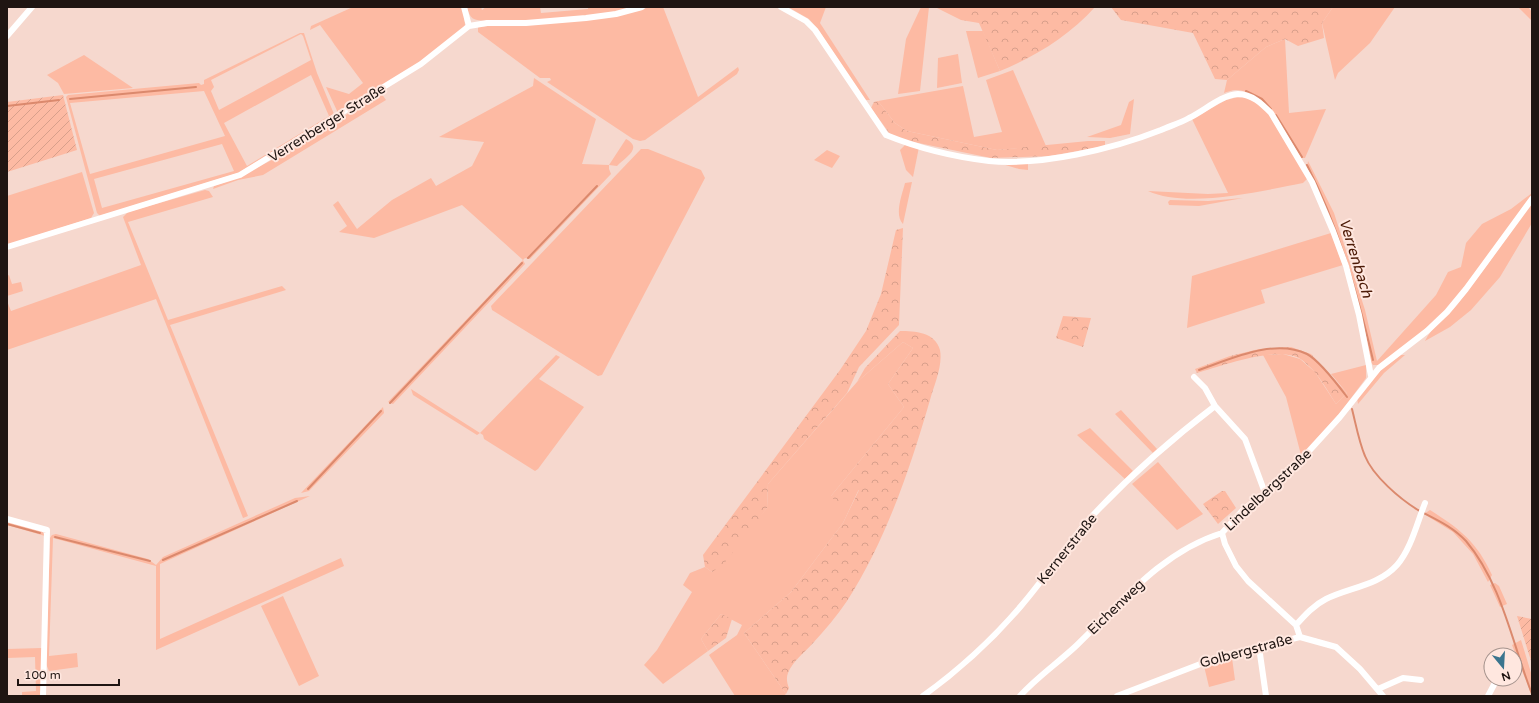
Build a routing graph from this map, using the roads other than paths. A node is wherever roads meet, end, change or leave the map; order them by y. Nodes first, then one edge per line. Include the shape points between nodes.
1 (32, 7) edge
2 (464, 7) edge
3 (642, 7) edge
4 (780, 7) edge
5 (469, 26) junction
6 (7, 36) edge
7 (1532, 199) edge
8 (7, 247) edge
9 (1371, 376) junction
10 (1194, 377) dead end
11 (1215, 406) junction
12 (1265, 493) junction
13 (1425, 504) dead end
14 (7, 519) edge
15 (1222, 533) junction
16 (1296, 625) junction
17 (1300, 637) junction
18 (1259, 646) junction
19 (1421, 680) dead end
20 (1493, 687) edge
21 (1378, 689) junction
22 (43, 696) edge
23 (922, 696) edge
24 (1020, 696) edge
25 (1117, 696) edge
26 (1266, 696) edge
27 (1383, 696) edge
28 (1488, 696) edge

1 - 6 street
2 - 5 street
3 - 5 street, Verrenberger Straße via 586,18
4 - 9 street via 801,18 815,30 886,135 950,154 990,161 1022,161 1083,152 1134,140 1189,118 1225,98 1237,94 1250,96 1271,113 1312,182 1324,208 1348,273
5 - 8 street, Verrenberger Straße via 421,64 240,175
7 - 9 street, Lindelbergstraße via 1447,312
9 - 12 street, Lindelbergstraße via 1317,443 1282,480
10 - 11 street via 1205,388
11 - 12 street via 1245,439
11 - 23 street, Kernerstraße via 1184,430 1095,514 1021,606 985,645 949,677
12 - 15 street, Lindelbergstraße via 1243,510
13 - 16 street via 1405,553 1397,565 1370,584 1326,599 1313,607
14 - 22 street via 47,530
15 - 16 street, Lindelbergstraße via 1230,556 1248,581
15 - 24 street, Eichenweg via 1190,546 1149,574 1076,647
16 - 17 street, Lindelbergstraße
17 - 18 street, Golbergstraße
17 - 21 street, Golbergstraße via 1336,647
18 - 25 street, Golbergstraße via 1216,658
18 - 26 street
19 - 21 street via 1403,678
20 - 28 street
21 - 27 street, Golbergstraße

